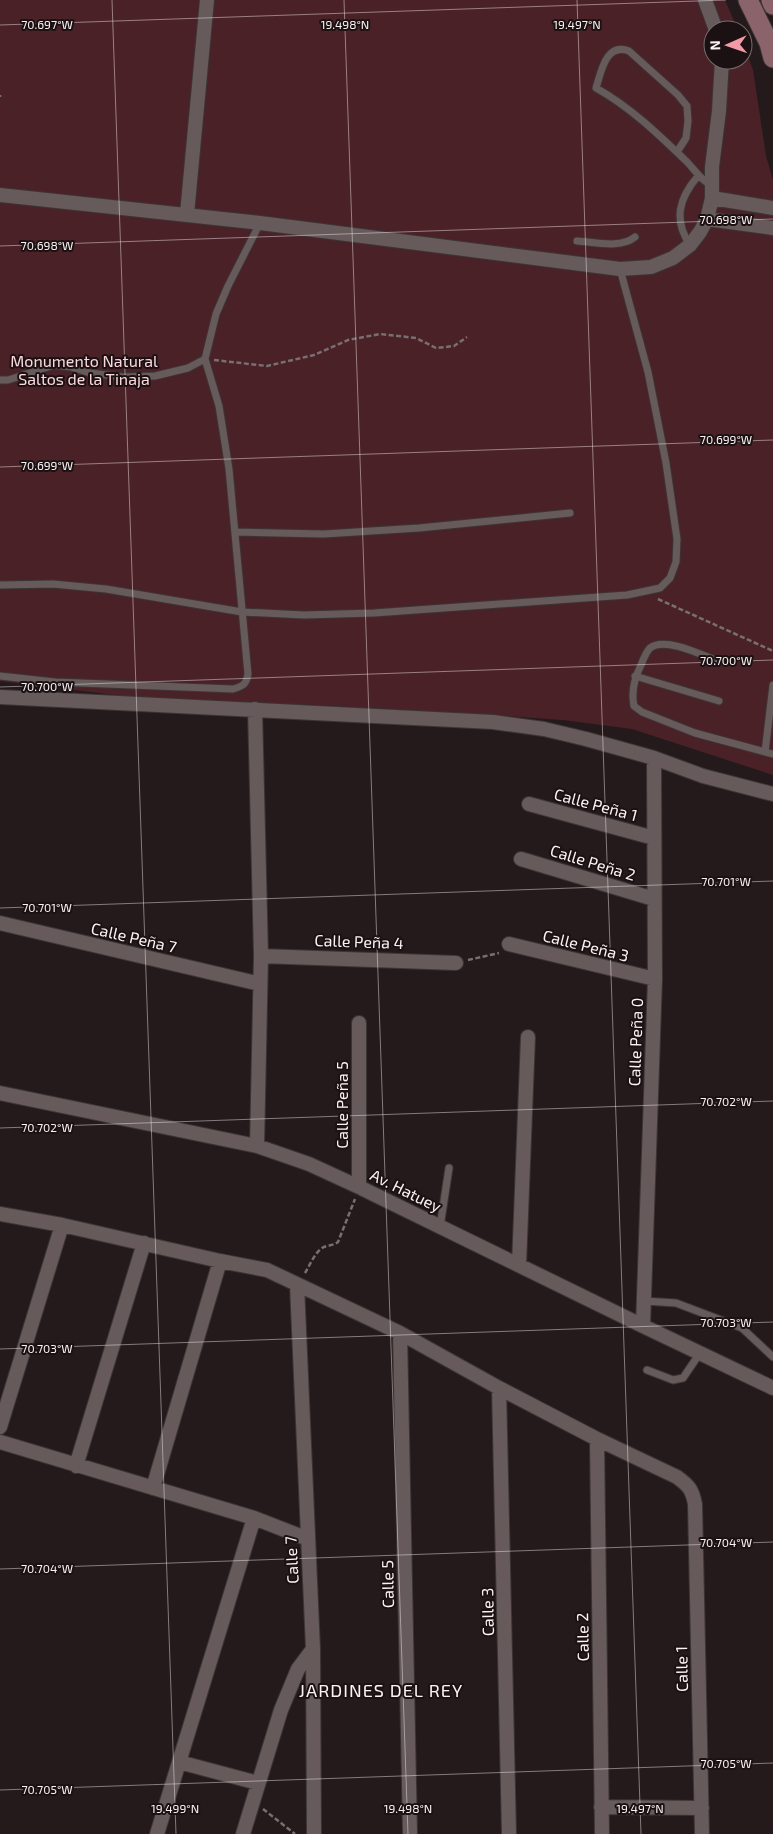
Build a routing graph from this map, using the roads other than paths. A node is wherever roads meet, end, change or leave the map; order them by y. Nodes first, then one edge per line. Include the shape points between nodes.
1 (207, 0) edge
2 (705, 0) edge
3 (748, 0) edge
4 (771, 0) edge
5 (773, 4) edge
6 (712, 20) edge
7 (773, 58) edge
8 (721, 70) edge
9 (678, 152) junction
10 (698, 176) junction
11 (712, 192) junction
12 (0, 195) edge
13 (773, 208) edge
14 (187, 214) junction
15 (707, 219) junction
16 (260, 223) junction
17 (773, 228) edge
18 (635, 237) dead end
19 (577, 241) dead end
20 (690, 245) junction
21 (620, 269) junction
22 (205, 358) junction
23 (0, 380) edge
24 (570, 513) dead end
25 (235, 532) junction
26 (0, 585) edge
27 (242, 612) junction
28 (720, 662) dead end
29 (0, 676) edge
30 (636, 676) junction
31 (773, 685) edge
32 (0, 697) edge
33 (719, 701) dead end
34 (255, 709) junction
35 (765, 752) junction
36 (773, 754) edge
37 (654, 758) junction
38 (773, 794) edge
39 (529, 804) dead end
40 (654, 838) junction
41 (521, 859) dead end
42 (654, 899) junction
43 (0, 923) edge
44 (509, 944) road end
45 (261, 956) junction
46 (456, 963) road end
47 (655, 979) junction
48 (260, 984) junction
49 (359, 1023) dead end
50 (528, 1037) dead end
51 (0, 1093) edge
52 (257, 1146) junction
53 (449, 1168) dead end
54 (359, 1187) junction
55 (0, 1214) edge
56 (62, 1225) junction
57 (440, 1227) junction
58 (144, 1243) junction
59 (220, 1261) junction
60 (519, 1266) junction
61 (297, 1285) junction
62 (644, 1301) junction
63 (643, 1326) junction
64 (400, 1333) junction
65 (700, 1353) junction
66 (773, 1357) edge
67 (647, 1370) dead end
68 (499, 1388) junction
69 (773, 1388) edge
70 (0, 1426) edge
71 (598, 1439) junction
72 (0, 1442) edge
73 (76, 1466) junction
74 (153, 1488) junction
75 (254, 1518) junction
76 (308, 1539) junction
77 (313, 1648) junction
78 (179, 1762) junction
79 (258, 1784) junction
80 (602, 1807) junction
81 (702, 1808) junction
82 (157, 1834) edge
83 (243, 1834) edge
84 (314, 1834) edge
85 (410, 1834) edge
86 (509, 1834) edge
87 (602, 1834) edge
88 (702, 1834) edge

1 - 14 street
2 - 6 street
3 - 7 main road via 770,43
4 - 5 main road
8 - 11 street
9 - 9 lane via 619,101 596,88 610,54 616,49 629,51 687,106 686,138
9 - 10 lane
10 - 11 lane
10 - 20 lane via 682,199 682,233
11 - 13 street
11 - 15 street
12 - 14 street
14 - 16 street
15 - 17 street
15 - 20 street
16 - 21 street
16 - 22 lane via 216,314
18 - 19 lane via 621,244
20 - 21 street via 673,258 652,267
21 - 27 lane via 648,372 678,539 676,562 670,578 660,588 627,595 374,613 304,615
22 - 23 lane via 188,368 155,376 123,377 54,365
22 - 25 lane via 220,406
24 - 25 lane via 334,533
25 - 27 lane
26 - 27 lane via 106,588
27 - 29 lane via 248,674 242,687 55,682
28 - 30 lane via 671,644 659,644 649,649
30 - 33 lane
30 - 35 lane via 632,696 634,706 642,712 695,733
31 - 35 lane
32 - 34 street
34 - 37 street via 493,722 544,729
34 - 45 street
35 - 36 lane
37 - 38 street via 703,776
37 - 40 street, Calle Peña 0
39 - 40 street, Calle Peña 1
40 - 42 street, Calle Peña 0
41 - 42 street, Calle Peña 2
42 - 47 street, Calle Peña 0
43 - 48 street, Calle Peña 7
44 - 47 street, Calle Peña 3
45 - 46 street, Calle Peña 4
45 - 48 street
47 - 62 street, Calle Peña 0
48 - 52 street
49 - 54 street, Calle Peña 5
50 - 60 street
51 - 52 street, Av. Hatuey
52 - 54 street, Av. Hatuey via 309,1164
53 - 57 lane
54 - 57 street, Av. Hatuey
55 - 56 street
56 - 58 street
56 - 70 street
57 - 60 street, Av. Hatuey
58 - 59 street
58 - 73 street
59 - 61 street via 267,1270
59 - 74 street
60 - 63 street, Av. Hatuey
61 - 64 street
61 - 76 street, Calle 7
62 - 63 street, Calle Peña 0
62 - 66 lane via 676,1302 742,1328
63 - 65 street, Av. Hatuey
64 - 68 street
64 - 85 street, Calle 5
65 - 67 lane via 683,1378 673,1380
65 - 69 street, Av. Hatuey
68 - 71 street
68 - 86 street, Calle 3
71 - 80 street, Calle 2
71 - 81 street, Calle 1 via 677,1477 692,1491 695,1504
72 - 73 street
73 - 74 street
74 - 75 street
75 - 76 street
75 - 78 street
76 - 77 street, Calle 7
77 - 79 street via 298,1669 281,1710
77 - 84 street, Calle 7
78 - 79 street
78 - 82 street
79 - 83 street
80 - 81 street
80 - 87 street, Calle 2
81 - 88 street, Calle 1

